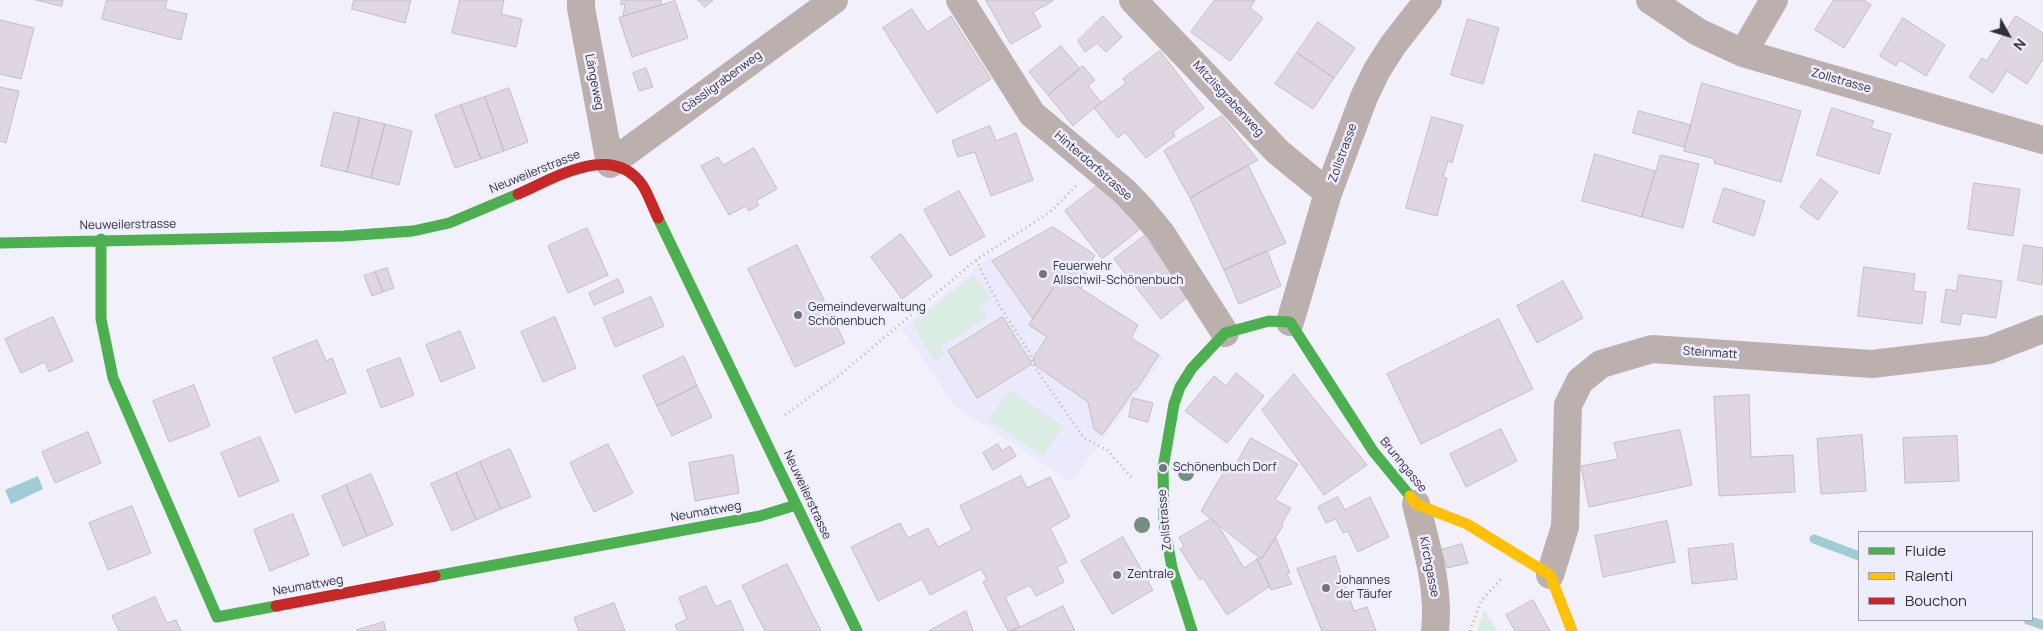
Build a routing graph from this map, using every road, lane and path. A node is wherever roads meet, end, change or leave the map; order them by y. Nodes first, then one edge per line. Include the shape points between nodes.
1 (581, 0) edge
2 (834, 0) edge
3 (960, 0) edge
4 (1133, 0) edge
5 (1428, 0) edge
6 (1650, 0) edge
7 (1774, 0) edge
8 (1743, 53) junction
9 (2043, 140) edge
10 (610, 164) junction
11 (1083, 180) dead end
12 (1328, 193) junction
13 (101, 239) junction
14 (0, 243) edge
15 (976, 260) junction
16 (1290, 322) junction
17 (2043, 329) edge
18 (1225, 333) junction
19 (762, 432) junction
20 (1139, 477) dead end
21 (1416, 504) junction
22 (796, 505) junction
23 (1522, 557) junction
24 (1550, 575) junction
25 (857, 631) edge
26 (1192, 631) edge
27 (1435, 631) edge
28 (1470, 631) edge
29 (1572, 631) edge

1 - 10 street, Längeweg
2 - 10 street, Gässligrabenweg
3 - 18 street, Hinterdorfstrasse via 1032,114 1097,167 1143,211 1161,233
4 - 12 street, Mitzlisgrabenweg via 1278,152
5 - 12 street, Zollstrasse via 1377,70
6 - 8 street, Zollstrasse via 1698,32
7 - 8 street
8 - 9 street, Zollstrasse
10 - 13 street, Neuweilerstrasse via 586,165 449,223 413,231 344,236
10 - 19 street, Neuweilerstrasse via 629,171 643,186
11 - 15 path via 1050,212
12 - 16 street, Zollstrasse
13 - 14 street, Neuweilerstrasse
13 - 22 street, Neumattweg via 101,319 113,378 217,617 760,516
15 - 19 path via 840,374
15 - 20 path via 999,305 1030,352 1034,366 1084,438 1107,450 1131,477
16 - 18 street via 1269,321
16 - 21 street, Brunngasse via 1373,451
17 - 24 street, Steinmatt via 1988,350 1872,364 1652,349 1600,364 1580,380 1568,405 1566,527
18 - 26 street, Zollstrasse via 1192,368 1180,387 1163,468 1166,546
19 - 22 street, Neuweilerstrasse
21 - 23 street, Brunngasse via 1467,524
21 - 27 street, Kirchgasse via 1434,581
22 - 25 street, Neuweilerstrasse
23 - 24 street, Brunngasse
23 - 28 path via 1481,601
24 - 29 street

